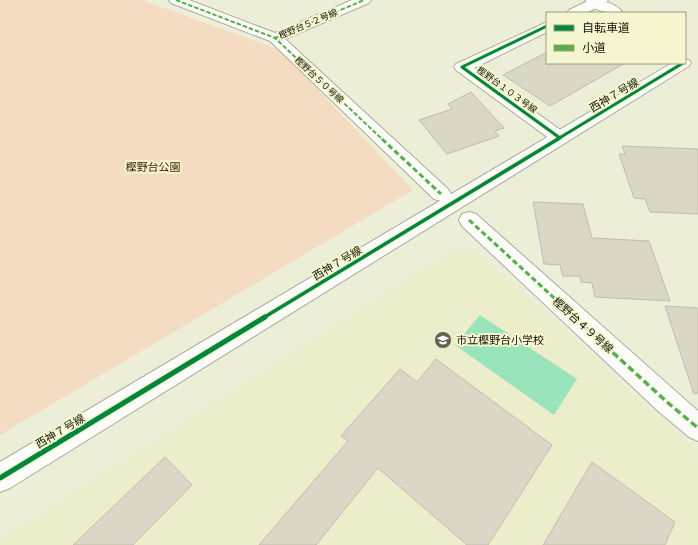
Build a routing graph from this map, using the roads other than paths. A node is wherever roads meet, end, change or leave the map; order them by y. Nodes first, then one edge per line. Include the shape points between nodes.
1 (176, 0) edge
2 (364, 0) edge
3 (597, 1) edge
4 (576, 12) edge
5 (614, 12) edge
6 (546, 26) edge
7 (275, 38) junction
8 (677, 64) edge
9 (560, 138) junction
10 (441, 194) dead end
11 (469, 220) dead end
12 (698, 428) edge
13 (0, 478) edge

1 - 7 street, 樫野台５０号線
2 - 7 street, 樫野台５２号線
3 - 4 street
3 - 5 street
6 - 9 street, 樫野台１０３号線 via 462,68
7 - 10 street, 樫野台５０号線
8 - 9 street, 西神７号線
9 - 13 street, 西神７号線
11 - 12 street, 樫野台４９号線

